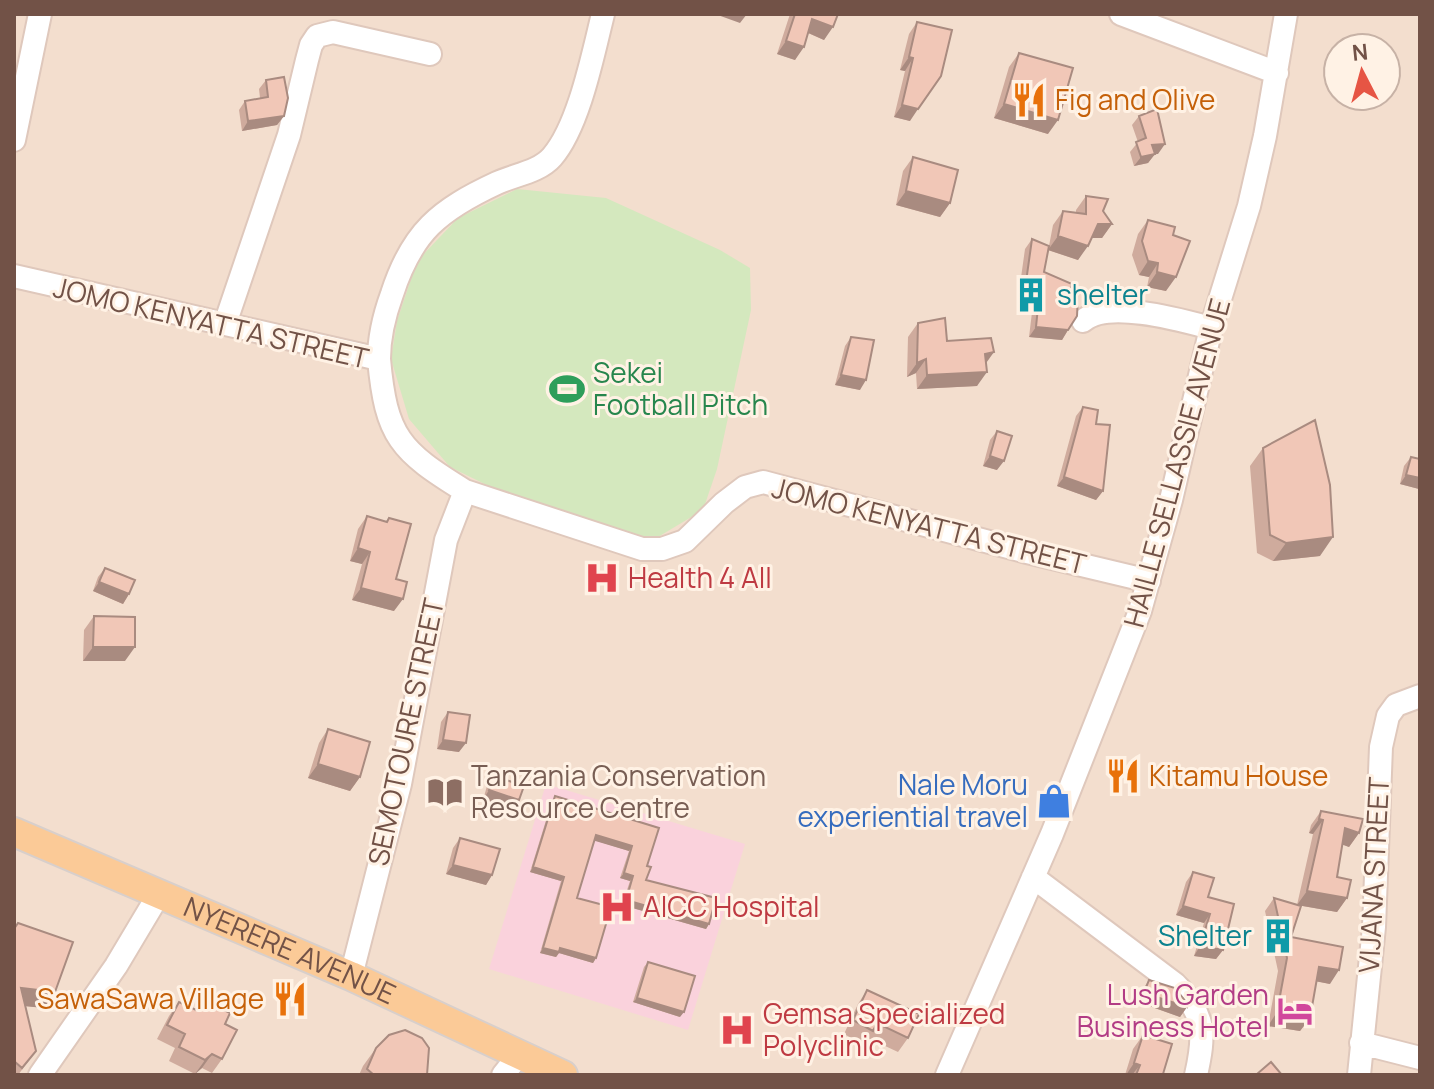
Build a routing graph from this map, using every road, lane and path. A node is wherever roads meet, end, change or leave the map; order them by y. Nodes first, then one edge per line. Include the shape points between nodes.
1 (40, 14) edge
2 (603, 14) edge
3 (1121, 14) edge
4 (1286, 14) edge
5 (430, 54) dead end
6 (1277, 73) junction
7 (14, 140) edge
8 (14, 276) edge
9 (1083, 321) dead end
10 (225, 324) junction
11 (1211, 328) junction
12 (379, 359) junction
13 (465, 491) junction
14 (1149, 581) junction
15 (1420, 696) edge
16 (14, 832) edge
17 (1033, 877) junction
18 (159, 894) junction
19 (351, 976) junction
20 (1361, 1043) junction
21 (1420, 1058) edge
22 (511, 1065) edge
23 (40, 1075) edge
24 (563, 1075) edge
25 (947, 1075) edge
26 (1196, 1075) edge
27 (1359, 1075) edge

1 - 7 street
2 - 12 street via 570,128 551,159 472,194 418,236 385,313
3 - 6 street
4 - 6 street, HAILLE SELLASSIE AVENUE
5 - 10 street via 333,32 317,36
6 - 11 street, HAILLE SELLASSIE AVENUE via 1249,206
8 - 10 street, JOMO KENYATTA STREET
9 - 11 street via 1091,314 1114,311
10 - 12 street, JOMO KENYATTA STREET
11 - 14 street, HAILLE SELLASSIE AVENUE
12 - 13 street, JOMO KENYATTA STREET via 383,398 407,450
13 - 14 street, JOMO KENYATTA STREET via 642,549 662,549 685,541 745,487 763,482
13 - 19 street, SEMOTOURE STREET via 446,540 400,784
14 - 17 street, HAILLE SELLASSIE AVENUE
15 - 20 street, VIJANA STREET via 1396,705 1381,747 1374,927
16 - 18 main road, NYERERE AVENUE
17 - 25 street, HAILLE SELLASSIE AVENUE
17 - 26 street via 1192,1000 1202,1037
18 - 19 main road, NYERERE AVENUE
18 - 23 street
19 - 22 main road, NYERERE AVENUE
20 - 21 street
20 - 27 street, VIJANA STREET
22 - 24 main road, NYERERE AVENUE

